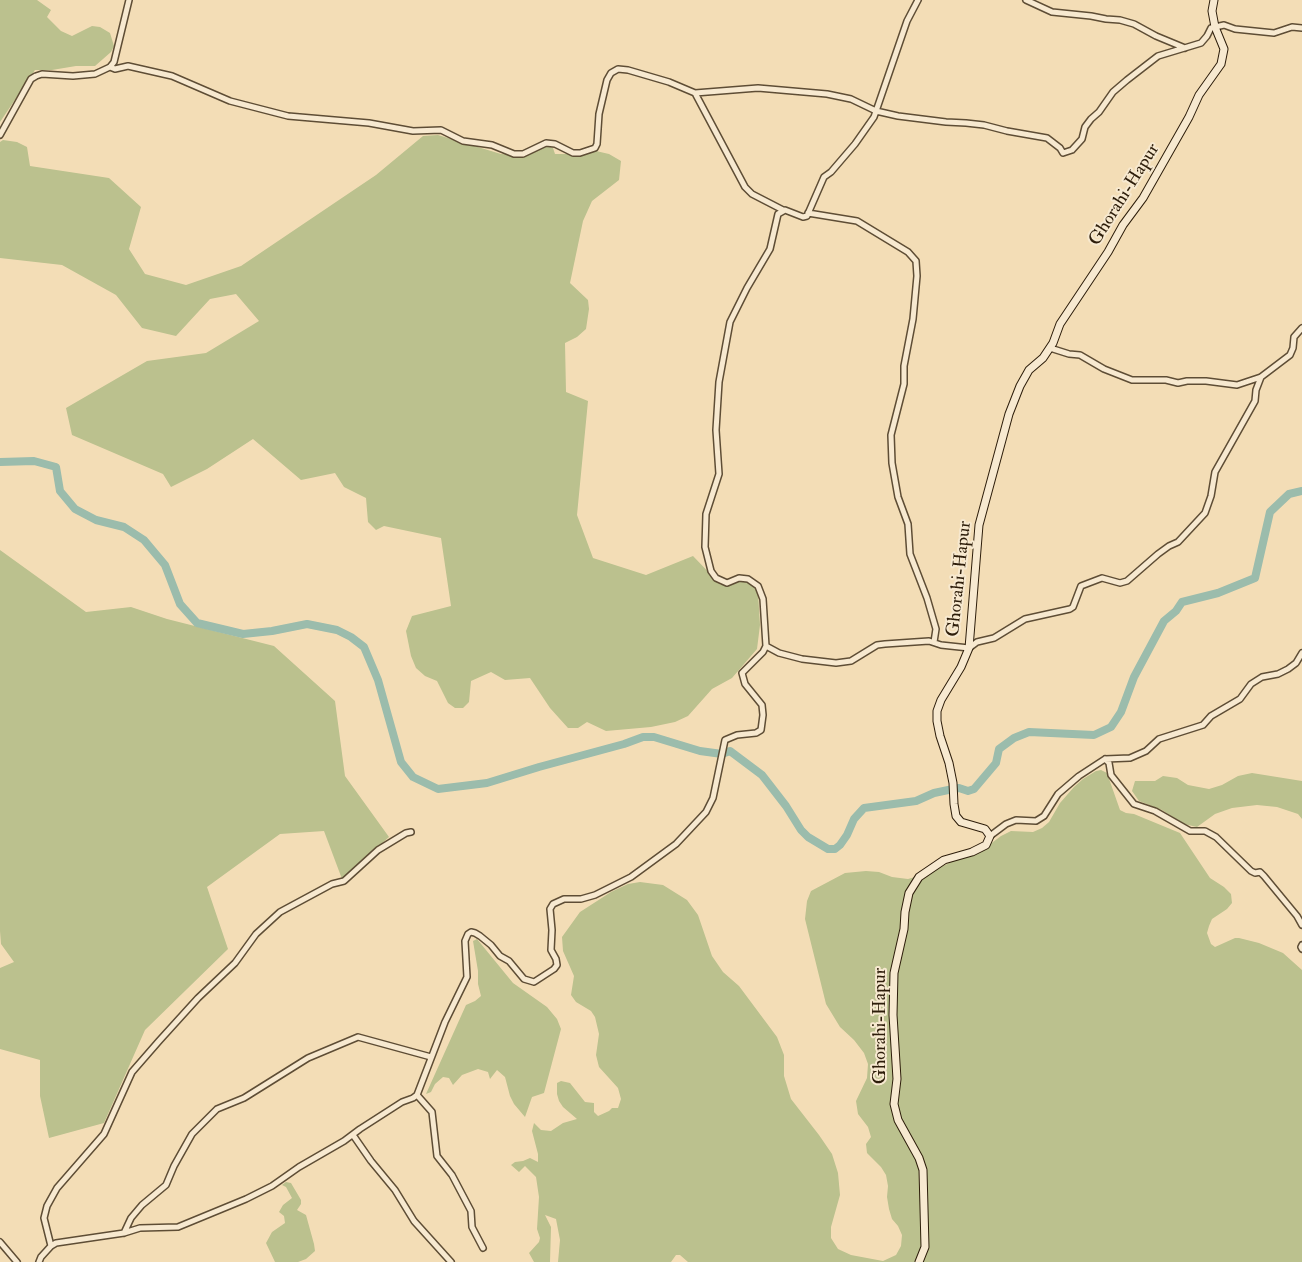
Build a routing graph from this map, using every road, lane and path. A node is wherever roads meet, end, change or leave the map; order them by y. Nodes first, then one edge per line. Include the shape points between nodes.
1 (129, 0) edge
2 (918, 0) edge
3 (1026, 0) edge
4 (1214, 0) edge
5 (1215, 27) junction
6 (1302, 28) edge
7 (1186, 48) junction
8 (110, 66) junction
9 (695, 93) junction
10 (876, 111) junction
11 (0, 134) edge
12 (783, 210) junction
13 (808, 213) junction
14 (1302, 328) edge
15 (1050, 348) junction
16 (1261, 377) junction
17 (934, 642) junction
18 (766, 646) junction
19 (969, 648) junction
20 (1302, 653) edge
21 (1105, 759) junction
22 (411, 832) dead end
23 (990, 836) junction
24 (1302, 925) edge
25 (431, 1057) junction
26 (417, 1095) junction
27 (353, 1135) junction
28 (124, 1233) junction
29 (0, 1242) edge
30 (51, 1246) junction
31 (483, 1248) dead end
32 (17, 1262) edge
33 (39, 1262) edge
34 (451, 1262) edge
35 (919, 1262) edge

1 - 8 street via 114,62
2 - 10 street via 907,20
3 - 7 street via 1052,12 1134,24
4 - 5 street, Ghorahi-Hapur
5 - 6 street via 1224,25 1274,33 1292,27
5 - 7 street via 1201,43
5 - 15 street, Ghorahi-Hapur via 1224,49 1221,64 1199,95 1143,198 1060,324
7 - 10 street via 1158,56 1127,80 1091,119 1072,150 1063,153 1047,138 984,125
8 - 9 street via 115,69 128,66 172,76 230,102 288,116 413,131 441,130 463,141 492,145 514,154 522,154 546,143 580,153 595,148 607,80 618,68
8 - 11 street via 95,74 42,74 31,79
9 - 10 street via 781,89 851,99
9 - 12 street via 745,187
10 - 13 street via 863,133 824,177
12 - 13 street via 803,217
12 - 18 street via 778,214 770,249 730,322 719,382 718,474 706,514 704,547 716,578 726,583 739,578 748,579 758,586 763,599
13 - 17 street via 858,222 916,260 913,319 904,384 891,435 892,463 898,497 908,524 910,554 936,629
14 - 16 street via 1294,337 1290,355
15 - 16 street via 1080,354 1104,369 1132,380 1206,381 1237,385
15 - 19 street, Ghorahi-Hapur via 1029,370 1020,386 978,525
16 - 19 street via 1252,408 1215,472 1205,513 1178,542 1158,554 1128,581 1102,578 1081,586 1070,609 1025,620
17 - 18 street via 881,644 851,661 836,663 802,659
17 - 19 street
18 - 25 street via 742,673 745,684 762,705 761,730 725,740 713,798 704,816 676,844 631,877 594,895 564,899 553,904 550,909 551,950 557,965 534,982 524,979 480,936 468,934 465,940 467,977
19 - 23 street, Ghorahi-Hapur via 941,700 937,721 949,763 956,816 961,822 985,830
20 - 21 street via 1288,669 1251,684 1240,700 1211,716 1203,725 1159,739 1146,751 1130,758
21 - 23 street via 1058,794 1045,815 1036,821 1016,820
21 - 24 street via 1111,775 1134,804 1155,811 1190,831 1205,831 1216,837 1251,870 1264,876
22 - 30 street via 378,850 344,881 332,884 280,912 256,934 235,963 198,998 132,1072 104,1134 50,1200 44,1218
23 - 35 street, Ghorahi-Hapur via 986,846 944,860 919,876 909,893 894,973 892,1015 897,1079 894,1104 898,1120 923,1170 925,1247
25 - 26 street
25 - 28 street via 358,1037 308,1058 244,1098 217,1109 192,1134 166,1185 142,1204
26 - 27 street
26 - 31 street via 432,1112 437,1156 452,1175 471,1211 472,1227
27 - 28 street via 246,1199 178,1227 140,1228
27 - 34 street via 414,1221
28 - 30 street via 64,1241
29 - 32 street
30 - 33 street

